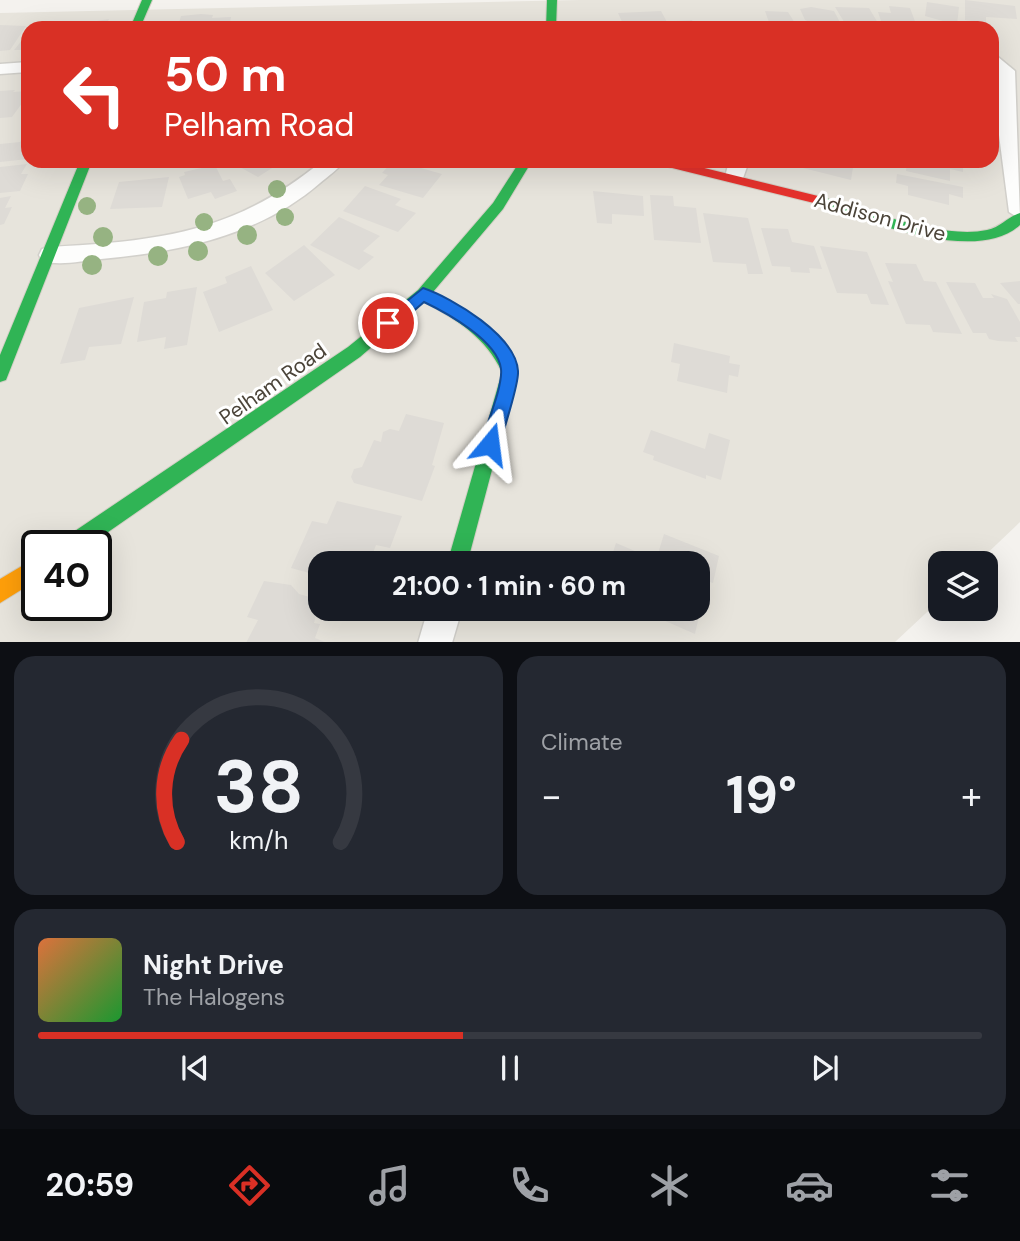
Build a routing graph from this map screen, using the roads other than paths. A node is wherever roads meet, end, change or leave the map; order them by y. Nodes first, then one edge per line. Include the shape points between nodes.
1 (147, 0) edge
2 (552, 0) edge
3 (138, 21) edge
4 (551, 21) edge
5 (999, 64) edge
6 (21, 68) edge
7 (0, 69) edge
8 (83, 168) edge
9 (326, 168) edge
10 (522, 168) edge
11 (737, 169) edge
12 (1020, 212) edge
13 (1020, 218) edge
14 (50, 256) junction
15 (423, 294) junction
16 (0, 375) edge
17 (93, 530) edge
18 (461, 551) edge
19 (21, 578) edge
20 (0, 592) edge
21 (441, 621) edge
22 (435, 642) edge

1 - 3 street
2 - 4 street
5 - 12 street via 1007,71 1008,135
6 - 7 street
8 - 14 street
9 - 14 street via 283,204 238,226 187,240
10 - 15 street, Pelham Road via 498,206
11 - 13 street, Addison Drive via 958,238 996,236 1013,228
14 - 16 street
15 - 17 street, Pelham Road via 354,352
15 - 18 street via 451,308 495,341 510,372
19 - 20 street
21 - 22 street

